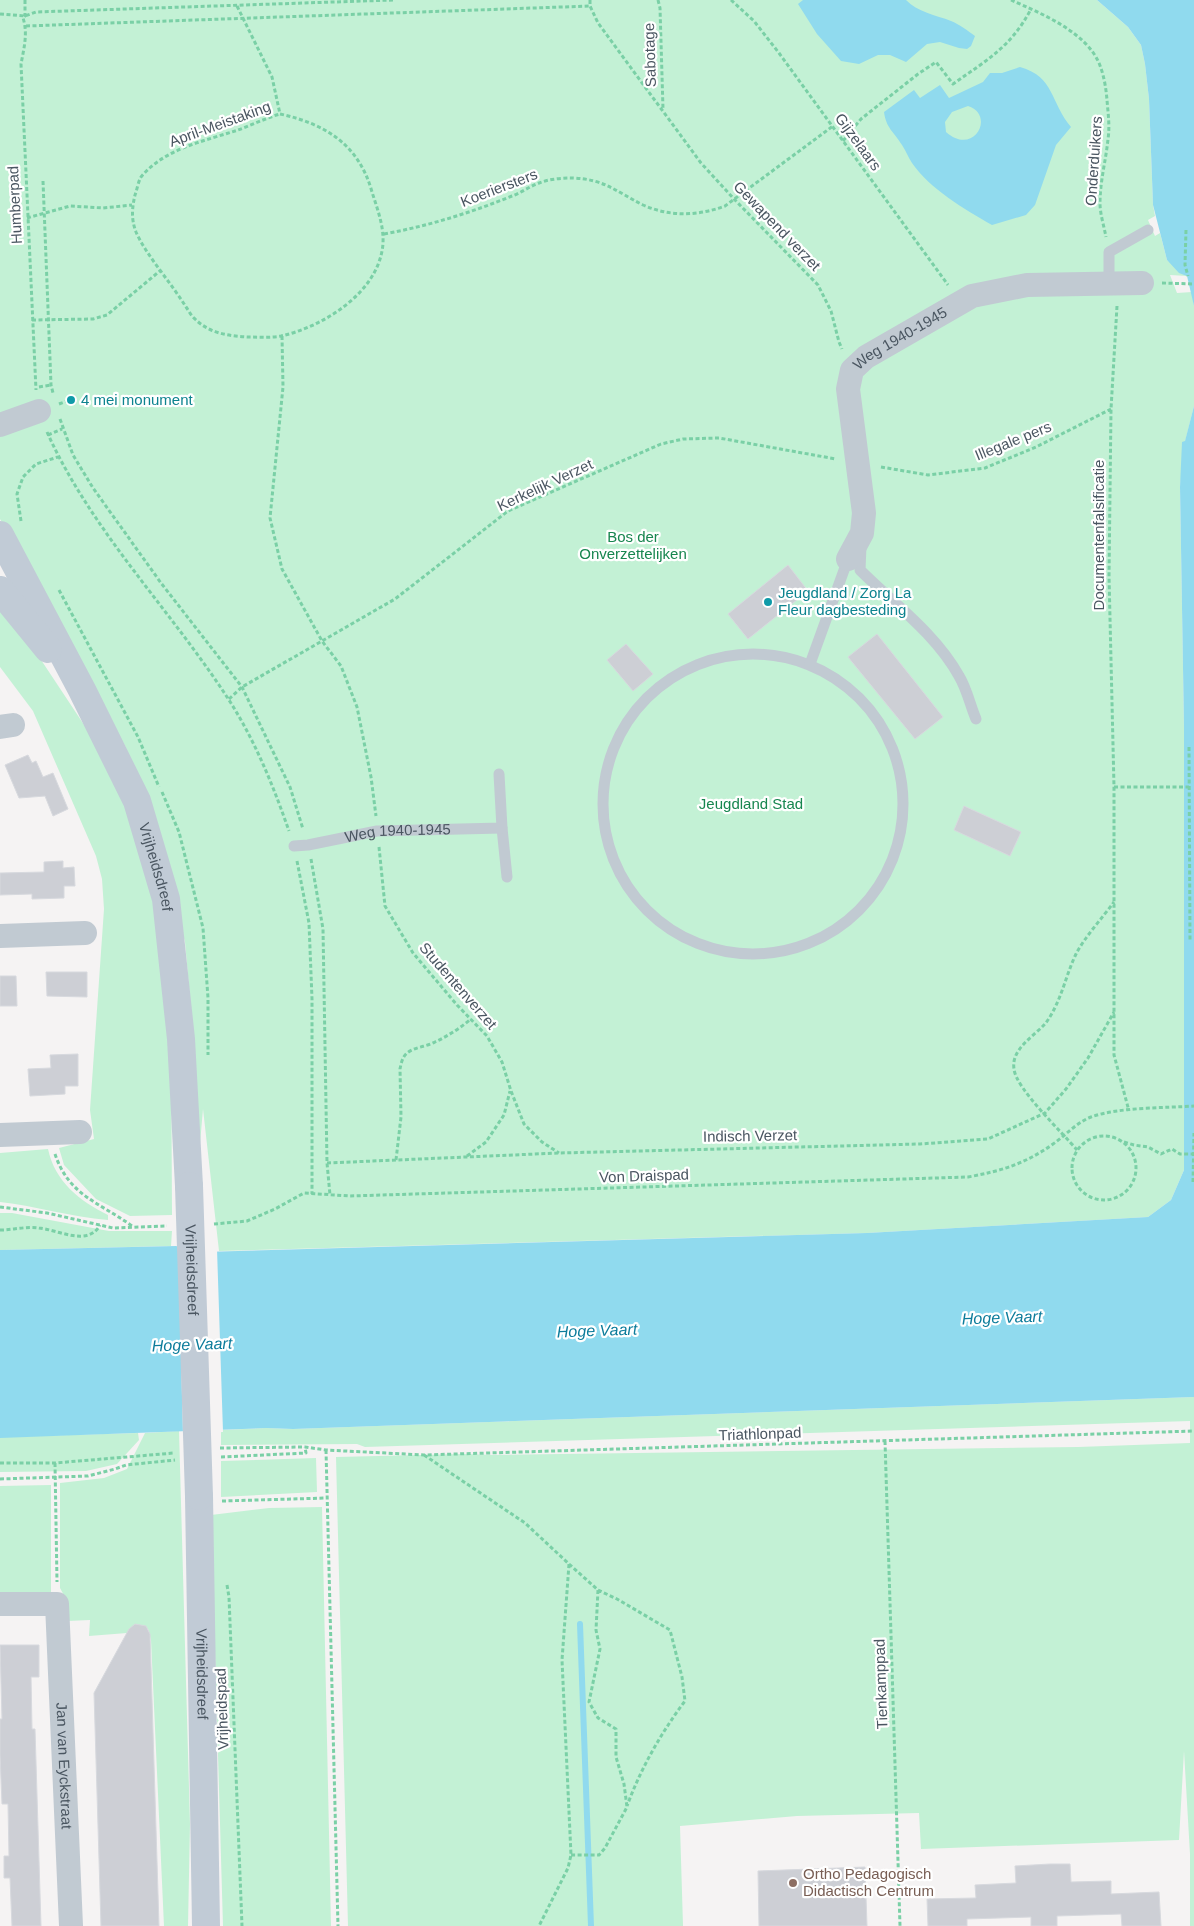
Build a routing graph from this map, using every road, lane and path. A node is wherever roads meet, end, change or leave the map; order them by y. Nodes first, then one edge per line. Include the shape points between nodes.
1 (25, 0) edge
2 (393, 0) edge
3 (590, 0) edge
4 (658, 0) edge
5 (1010, 0) edge
6 (734, 1) edge
7 (237, 6) junction
8 (590, 6) junction
9 (1031, 9) junction
10 (0, 14) edge
11 (25, 16) junction
12 (242, 18) junction
13 (26, 26) junction
14 (663, 110) junction
15 (280, 114) junction
16 (833, 126) junction
17 (843, 141) junction
18 (44, 181) dead end
19 (734, 199) junction
20 (132, 205) junction
21 (45, 213) junction
22 (27, 218) junction
23 (1148, 230) dead end
24 (1186, 230) dead end
25 (384, 234) junction
26 (1108, 252) junction
27 (162, 270) junction
28 (1188, 276) dead end
29 (1113, 283) junction
30 (1142, 283) joint
31 (1194, 284) edge
32 (961, 301) junction
33 (32, 320) junction
34 (48, 320) junction
35 (282, 336) junction
36 (852, 370) junction
37 (51, 385) junction
38 (36, 388) junction
39 (51, 410) junction
40 (1111, 410) junction
41 (0, 425) edge
42 (62, 429) junction
43 (48, 436) dead end
44 (58, 457) dead end
45 (858, 464) junction
46 (862, 533) junction
47 (0, 535) edge
48 (848, 559) joint
49 (0, 590) edge
50 (322, 641) junction
51 (810, 664) junction
52 (242, 687) junction
53 (82, 690) junction
54 (228, 699) junction
55 (976, 719) dead end
56 (1189, 747) dead end
57 (499, 774) dead end
58 (1114, 787) junction
59 (1189, 787) junction
60 (502, 828) junction
61 (377, 831) junction
62 (308, 845) junction
63 (294, 846) junction
64 (507, 876) dead end
65 (1115, 901) junction
66 (85, 933) dead end
67 (0, 936) edge
68 (1190, 940) dead end
69 (1114, 1012) junction
70 (471, 1019) junction
71 (510, 1090) junction
72 (1194, 1106) edge
73 (1129, 1111) junction
74 (1044, 1113) junction
75 (80, 1132) dead end
76 (53, 1133) junction
77 (1194, 1133) edge
78 (1064, 1134) junction
79 (0, 1135) edge
80 (1123, 1141) junction
81 (1077, 1150) junction
82 (559, 1153) junction
83 (1194, 1154) edge
84 (466, 1157) junction
85 (396, 1160) junction
86 (327, 1163) junction
87 (1193, 1182) edge
88 (312, 1194) junction
89 (330, 1195) junction
90 (0, 1207) edge
91 (205, 1224) dead end
92 (100, 1225) junction
93 (133, 1226) junction
94 (170, 1226) dead end
95 (0, 1230) edge
96 (1194, 1431) edge
97 (885, 1441) junction
98 (305, 1446) junction
99 (213, 1449) dead end
100 (326, 1450) junction
101 (183, 1452) dead end
102 (424, 1455) junction
103 (217, 1458) dead end
104 (181, 1460) dead end
105 (55, 1462) junction
106 (0, 1463) edge
107 (55, 1477) junction
108 (0, 1478) edge
109 (326, 1498) junction
110 (207, 1499) junction
111 (569, 1564) junction
112 (226, 1580) dead end
113 (598, 1590) junction
114 (0, 1604) edge
115 (57, 1604) junction
116 (627, 1807) junction
117 (572, 1855) junction
118 (70, 1926) edge
119 (206, 1926) edge
120 (242, 1926) edge
121 (338, 1926) edge
122 (539, 1926) edge
123 (900, 1926) edge

1 - 11 path, Humberpad
2 - 7 path
3 - 8 path
4 - 14 path, Sabotage
5 - 9 path, Onderduikers
6 - 16 path, Gijzelaars via 754,21
7 - 11 path via 36,12
7 - 12 path
8 - 12 path
8 - 14 path, Gewapend verzet via 598,23
9 - 17 path via 1010,41 953,84 936,62 861,119
9 - 26 path, Onderduikers via 1058,23 1091,51 1106,85 1109,137 1100,205
10 - 11 path
11 - 13 path, Humberpad
12 - 13 path
12 - 15 path via 272,77
13 - 22 path, Humberpad via 21,64
14 - 19 path, Gewapend verzet via 701,163
15 - 20 path, April-Meistaking via 182,148 162,159 140,178
15 - 25 path, April-Meistaking via 334,134 350,151 368,179
16 - 17 path, Gijzelaars
16 - 19 path, Koeriersters
17 - 32 path, Gijzelaars
18 - 21 path
19 - 25 path, Koeriersters via 725,206 691,215 644,205 593,180 556,179 540,182 513,196 453,217
19 - 36 path, Gewapend verzet via 818,285
20 - 21 path via 103,208 70,206
20 - 27 path, April-Meistaking via 132,218 140,239
21 - 22 path
21 - 34 path
22 - 33 path, Humberpad
23 - 26 lane
24 - 28 path via 1185,265
25 - 35 path, April-Meistaking via 378,265 356,298 309,326
26 - 29 lane
27 - 34 path via 106,315 93,319
27 - 35 path, April-Meistaking via 194,319 209,330 223,335
29 - 30 street, Weg 1940-1945
29 - 32 street, Weg 1940-1945 via 1027,285
29 - 40 path, Documentenfalsificatie via 1117,319
30 - 31 path
32 - 36 street, Weg 1940-1945 via 866,357
33 - 34 path
33 - 38 path, Humberpad
34 - 37 path
35 - 50 path, Studentenverzet via 283,388 270,518 282,569
36 - 45 street, Weg 1940-1945 via 848,389
37 - 38 path
37 - 39 path
38 - 39 path, Humberpad
39 - 41 street
39 - 42 path
40 - 45 path, Illegale pers via 985,468 928,475
40 - 58 path, Documentenfalsificatie via 1109,576
42 - 43 path
42 - 52 path via 93,488 161,583
44 - 54 path via 75,487
45 - 46 street, Weg 1940-1945 via 864,513
45 - 50 path, Kerkelijk Verzet via 720,438 683,439 662,444 508,511 395,599
46 - 48 street, Weg 1940-1945
46 - 55 lane via 860,570 927,632 960,676
47 - 53 main road, Vrijheidsdreef
48 - 51 lane
49 - 53 main road, Vrijheidsdreef
50 - 52 path, Kerkelijk Verzet
50 - 61 path, Studentenverzet via 341,666 357,707 371,777
51 - 51 lane via 852,689 887,736 901,772 903,821 890,868 862,908 831,932 823,938 777,954 728,954 680,937 640,905 613,862 602,813 607,762 629,716 665,680 711,658 761,652
52 - 54 path, Kerkelijk Verzet
52 - 62 path via 290,787
53 - 110 main road, Vrijheidsdreef, bridge via 137,801 166,899 180,1040
54 - 63 path via 258,751
56 - 59 path
57 - 60 lane
58 - 59 path
58 - 65 path, Documentenfalsificatie
59 - 68 path
60 - 61 lane, Weg 1940-1945
60 - 64 lane
61 - 62 lane, Weg 1940-1945
61 - 70 path, Studentenverzet via 385,906 413,953
62 - 63 lane, Weg 1940-1945
62 - 86 path via 323,929
63 - 88 path via 309,923
65 - 69 path, Documentenfalsificatie
65 - 74 path via 1077,952 1052,1013 1016,1057 1015,1074
66 - 67 street
69 - 73 path, Documentenfalsificatie via 1114,1055
69 - 74 path, Indisch Verzet via 1088,1058
70 - 71 path, Studentenverzet via 487,1036 502,1062
70 - 85 path via 456,1031 406,1054 402,1061
71 - 82 path, Studentenverzet via 524,1124
71 - 84 path via 504,1115 486,1142
72 - 73 path, Von Draispad
73 - 78 path, Von Draispad via 1090,1117
74 - 78 path
74 - 82 path, Indisch Verzet via 988,1139 920,1144
75 - 76 street
76 - 79 street
76 - 93 path via 55,1154 61,1171 70,1182 94,1203
77 - 83 path
78 - 81 path
78 - 89 path, Von Draispad via 1054,1144 1010,1168 968,1177
80 - 81 path via 1107,1135 1098,1136
80 - 81 path via 1135,1159 1134,1180 1120,1196 1110,1199 1099,1200 1080,1190 1072,1171 1072,1160
80 - 83 path via 1161,1154 1172,1150 1180,1154
82 - 84 path, Indisch Verzet
83 - 87 path
84 - 85 path, Indisch Verzet
85 - 86 path, Indisch Verzet
86 - 89 path
88 - 89 path, Von Draispad
88 - 91 path, Von Draispad via 304,1193 247,1221
90 - 92 path
92 - 93 path via 113,1228
92 - 95 path via 98,1230 85,1237 38,1228
93 - 94 path
96 - 97 path, Triathlonpad
97 - 102 path, Triathlonpad
97 - 123 path, Tienkamppad
98 - 99 path, Triathlonpad
98 - 100 path, Triathlonpad
98 - 103 path via 306,1453
100 - 102 path, Triathlonpad
100 - 109 path
101 - 105 path
102 - 111 path via 526,1523
104 - 107 path via 126,1464 88,1476
105 - 106 path
105 - 107 path
107 - 108 path
107 - 115 path
109 - 110 path
109 - 121 path
110 - 119 main road, Vrijheidsdreef
111 - 113 path
111 - 117 path via 562,1660
112 - 120 path, Vrijheidspad
113 - 116 path via 596,1630 600,1649 590,1702 598,1718 616,1729 616,1757
113 - 116 path via 670,1630 682,1677 685,1701 666,1727 636,1782
114 - 115 street
115 - 118 street, Jan van Eyckstraat
116 - 117 path via 599,1854
117 - 122 path

